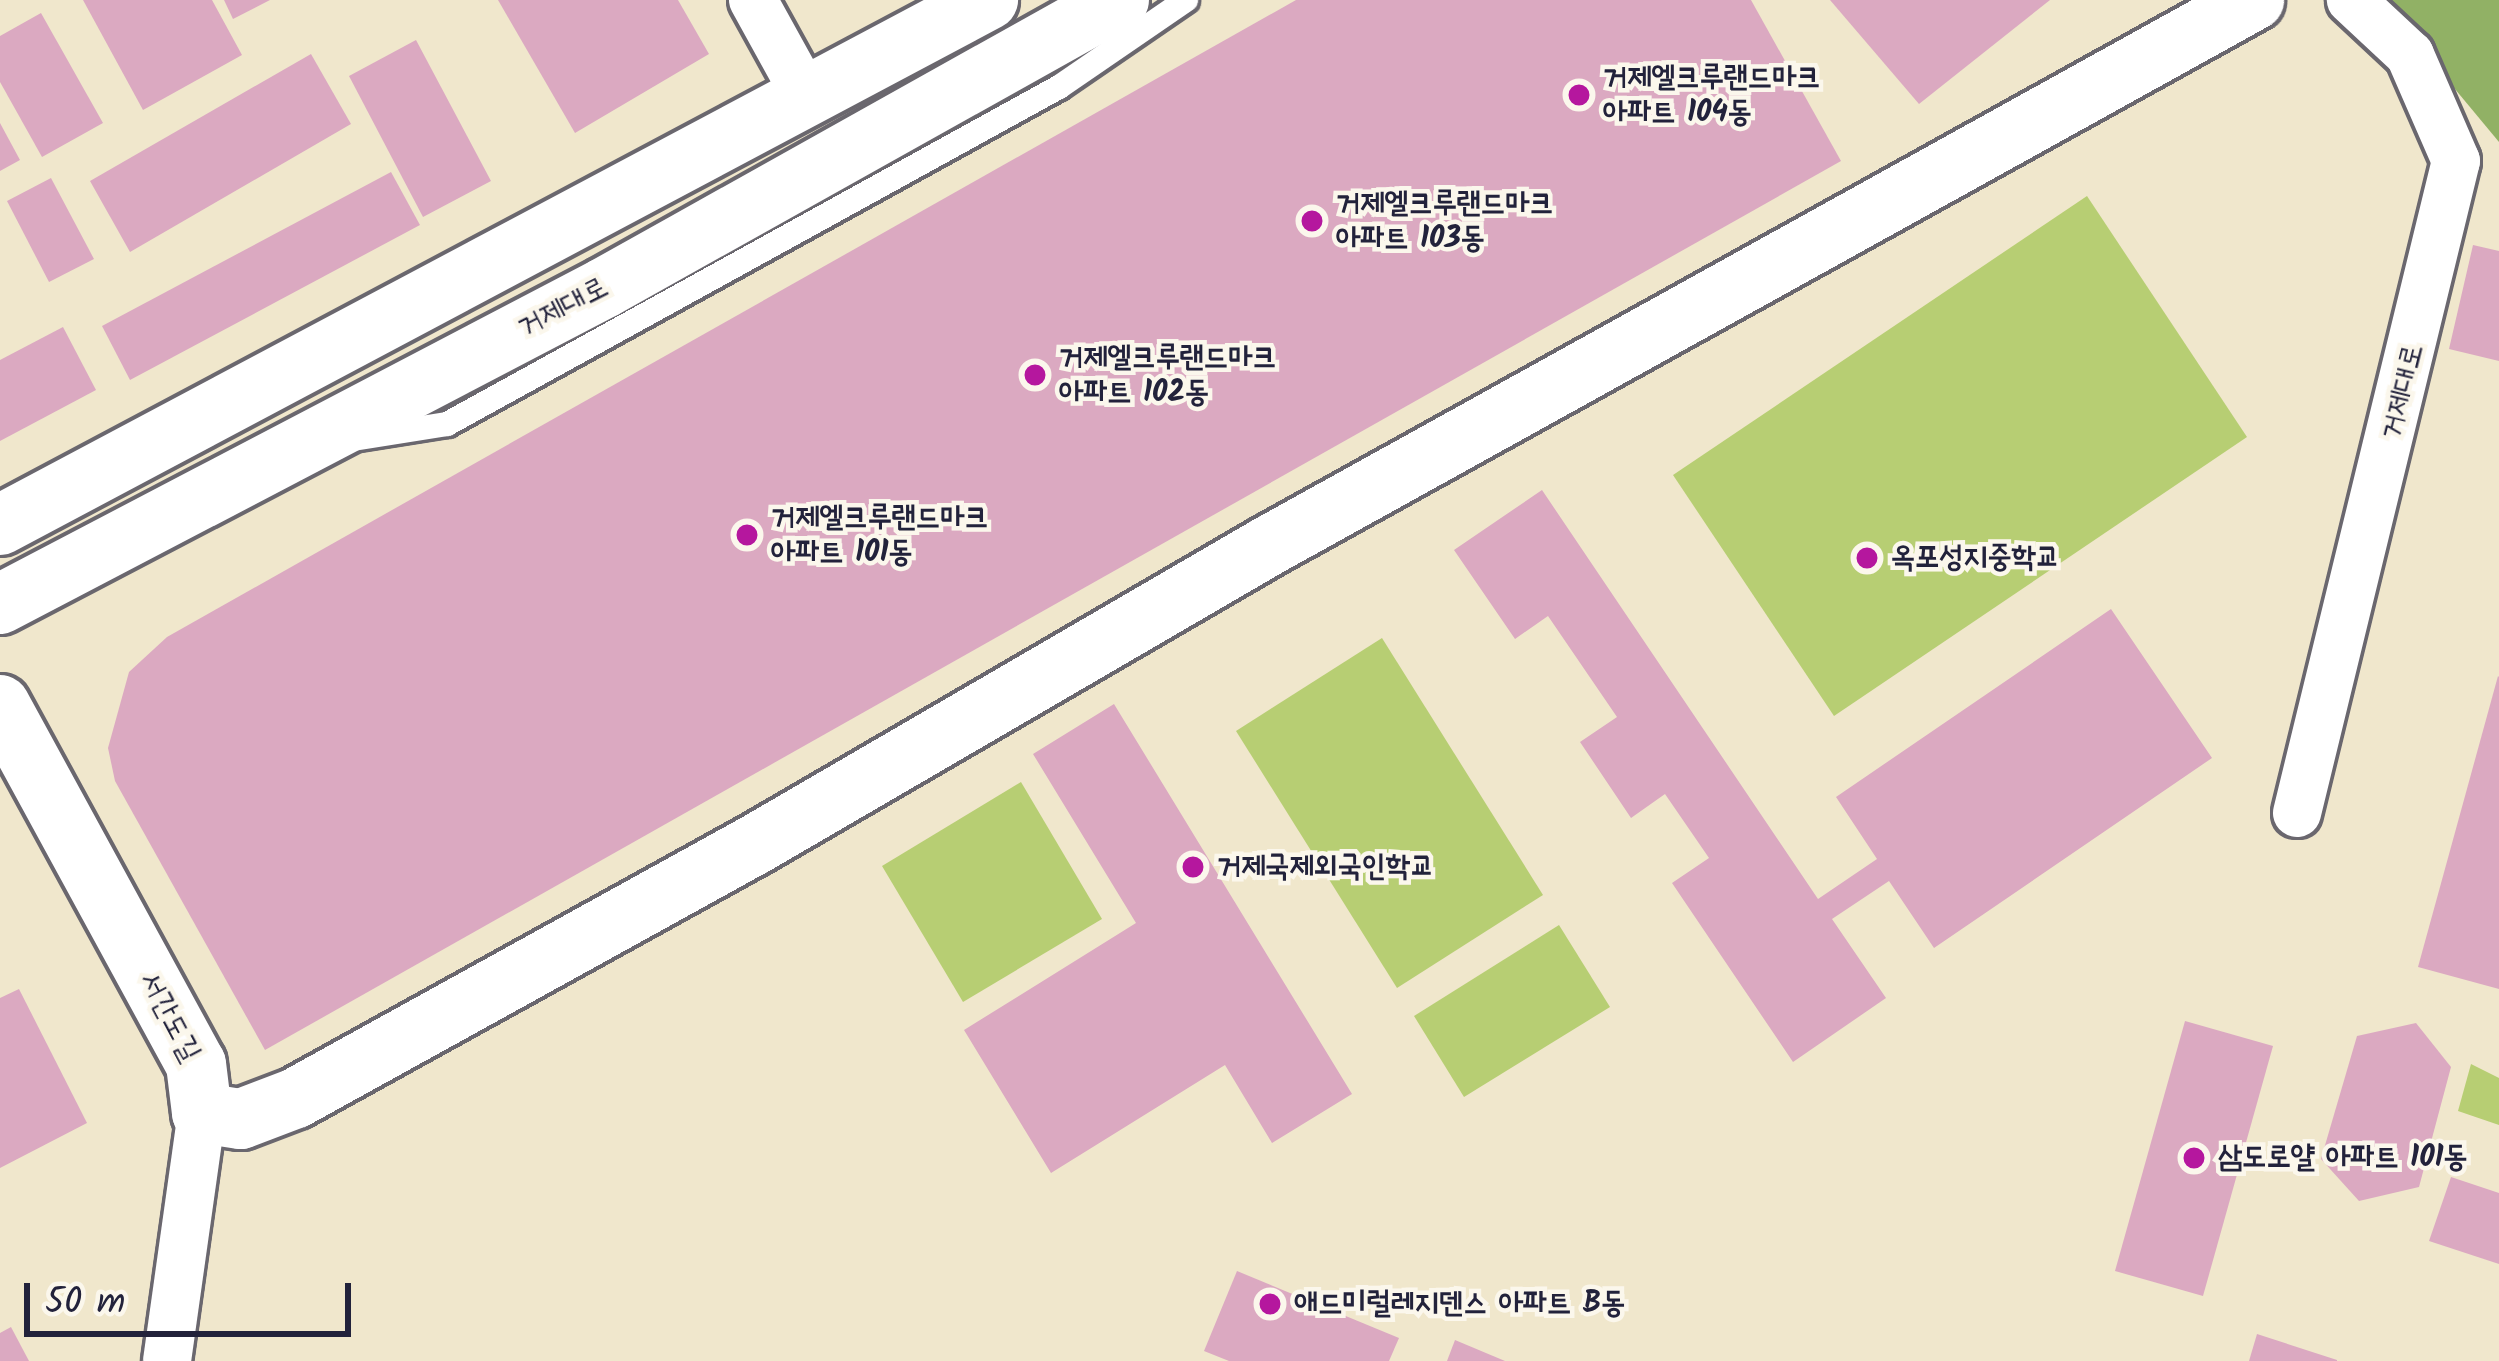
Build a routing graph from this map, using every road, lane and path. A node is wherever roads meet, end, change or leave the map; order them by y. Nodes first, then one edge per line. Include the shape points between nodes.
1 (753, 0) edge
2 (988, 0) edge
3 (1119, 0) edge
4 (1186, 0) edge
5 (2254, 0) edge
6 (2350, 0) edge
7 (807, 98) junction
8 (280, 451) junction
9 (0, 525) edge
10 (0, 604) edge
11 (0, 705) edge
12 (2297, 813) dead end
13 (202, 1113) junction
14 (167, 1361) edge

1 - 7 street
2 - 7 street
3 - 8 street, 거제대로 via 604,288
4 - 8 lane via 1059,87 447,424
5 - 13 street via 296,1098 242,1119
6 - 12 street, 거제대로 via 2410,55 2456,161
7 - 9 street
8 - 10 street, 거제대로
11 - 13 street, 서간도길 via 196,1064
13 - 14 street, 서간도길

